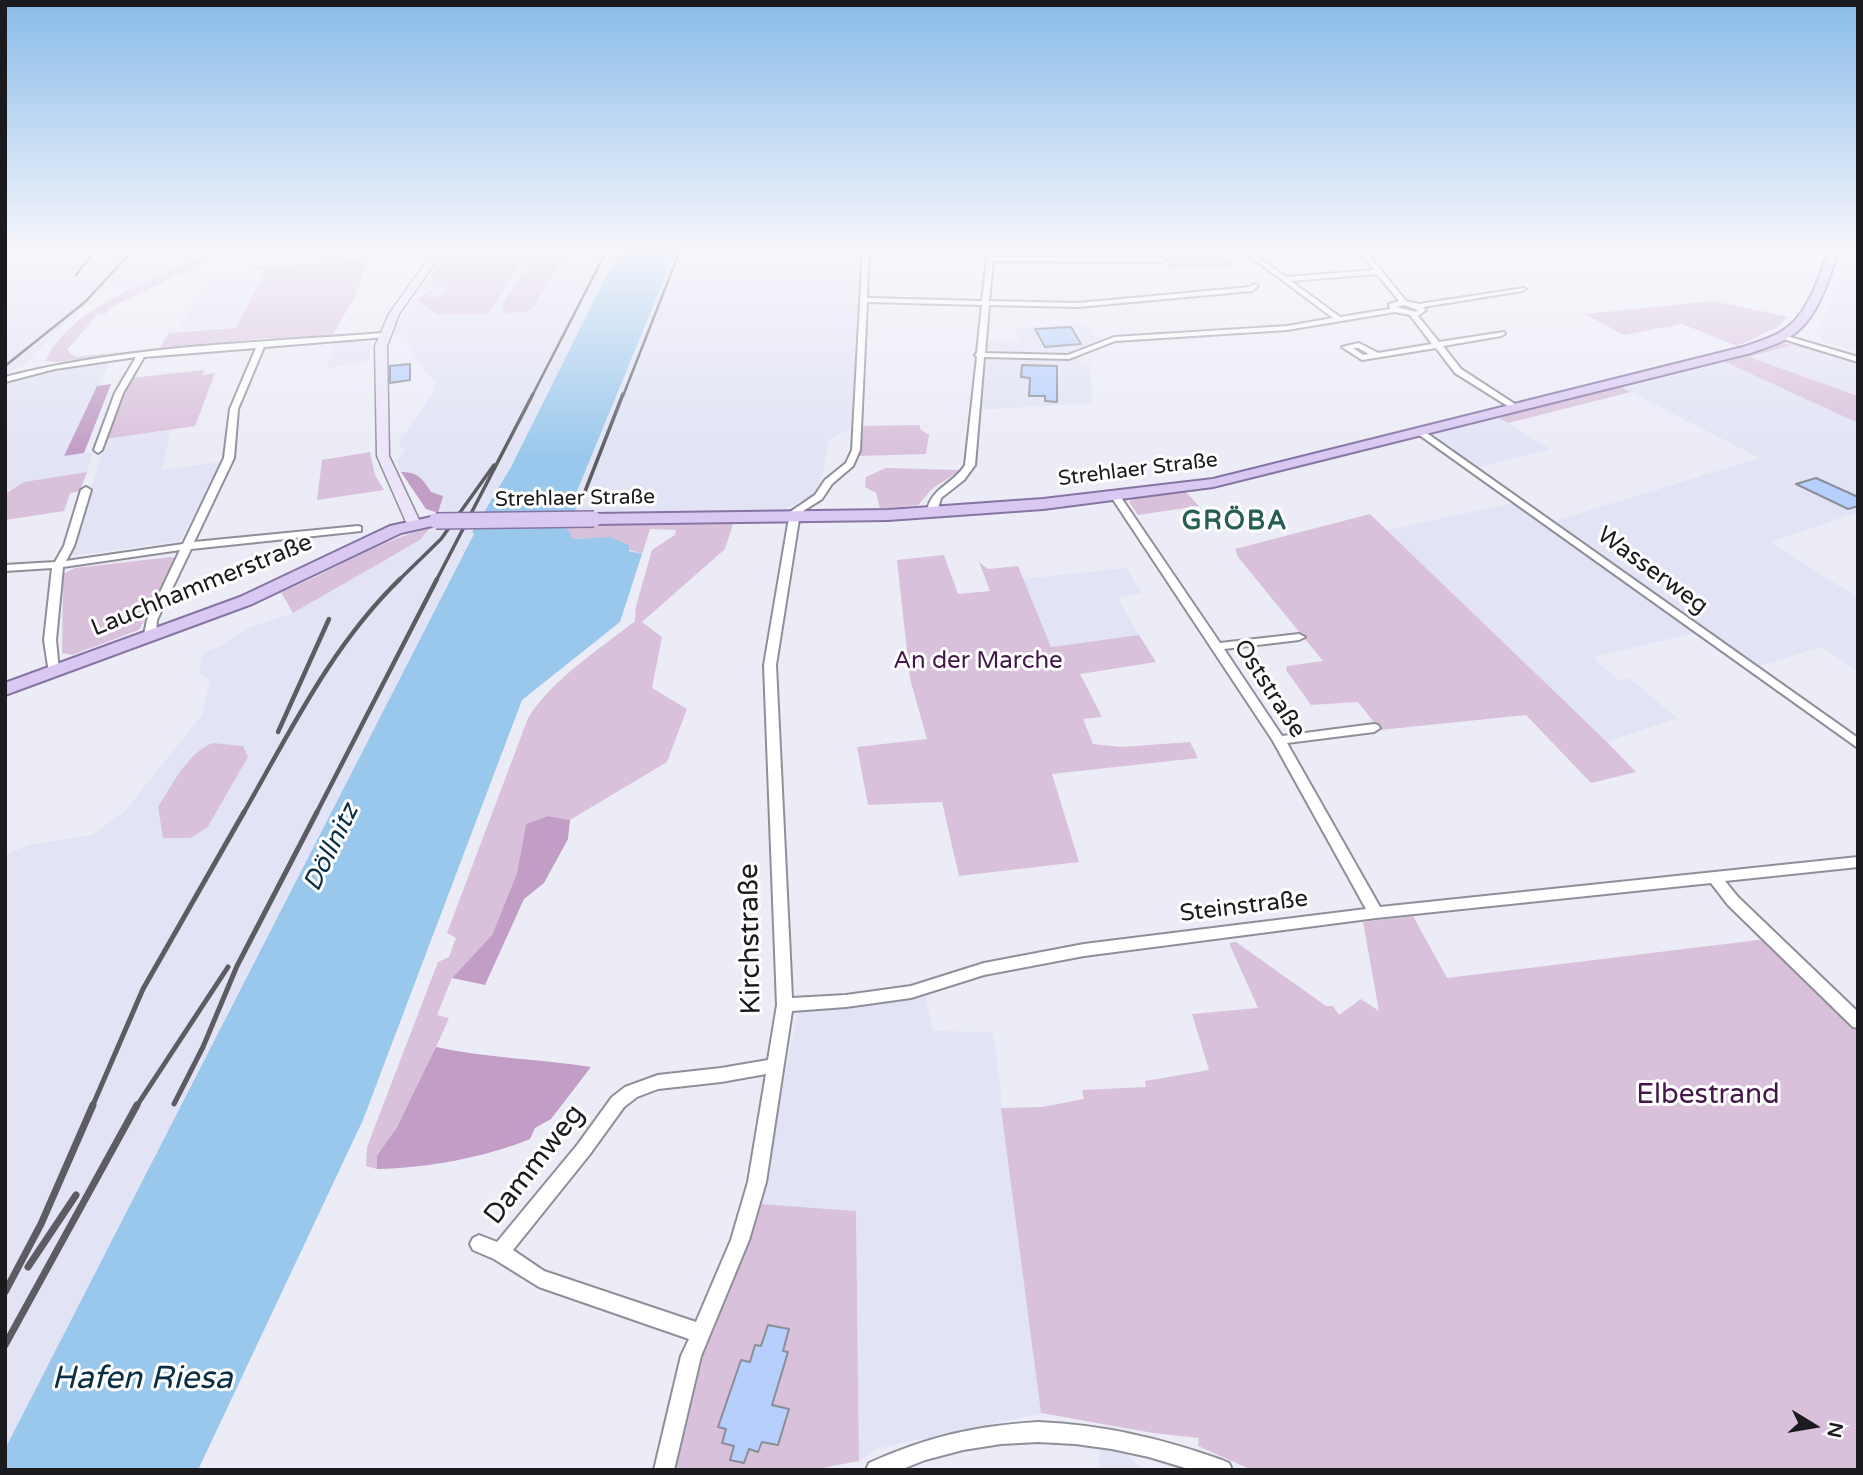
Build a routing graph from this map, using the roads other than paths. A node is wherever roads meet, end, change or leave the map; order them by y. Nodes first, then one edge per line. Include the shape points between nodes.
1 (393, 317) edge
2 (864, 317) edge
3 (983, 317) edge
4 (1336, 317) edge
5 (1357, 317) edge
6 (1420, 317) edge
7 (1803, 317) edge
8 (1340, 320) junction
9 (1501, 334) dead end
10 (383, 335) junction
11 (1783, 336) junction
12 (261, 344) junction
13 (1437, 345) junction
14 (142, 354) junction
15 (979, 355) junction
16 (1376, 355) dead end
17 (1858, 360) edge
18 (5, 380) edge
19 (1517, 408) junction
20 (1421, 432) junction
21 (98, 450) dead end
22 (86, 490) dead end
23 (1115, 495) junction
24 (932, 512) junction
25 (793, 518) junction
26 (414, 523) junction
27 (358, 530) dead end
28 (187, 546) junction
29 (58, 565) junction
30 (5, 568) edge
31 (150, 635) junction
32 (1298, 637) dead end
33 (1217, 647) junction
34 (52, 671) junction
35 (5, 689) edge
36 (1374, 728) dead end
37 (1279, 740) junction
38 (1858, 744) edge
39 (1858, 862) edge
40 (1715, 878) junction
41 (1376, 913) junction
42 (785, 1005) junction
43 (1858, 1022) edge
44 (774, 1066) junction
45 (479, 1244) dead end
46 (500, 1251) junction
47 (700, 1332) junction
48 (664, 1470) edge
49 (876, 1470) edge
50 (1222, 1470) edge

1 - 10 main road
2 - 25 street via 856,450 850,464
3 - 15 street
4 - 8 street
5 - 8 street
6 - 13 street
7 - 11 main road, Strehlaer Straße
8 - 15 street via 1287,328 1114,339 1069,357
9 - 13 street
10 - 12 street
10 - 26 main road via 383,456
11 - 17 street
11 - 19 main road, Strehlaer Straße via 1730,355
12 - 14 street
12 - 28 street via 234,409 229,458
13 - 16 street
13 - 19 street via 1458,371
14 - 18 street via 83,361
14 - 21 street via 119,393
15 - 24 street via 970,465 966,474 935,498
19 - 20 main road, Strehlaer Straße
20 - 23 main road, Strehlaer Straße via 1240,478
20 - 38 street, Wasserweg
22 - 29 street via 69,546
23 - 24 main road, Strehlaer Straße
23 - 33 street, Oststraße
24 - 25 main road, Strehlaer Straße
25 - 26 main road, Strehlaer Straße, bridge
25 - 42 street, Kirchstraße via 770,665
26 - 31 main road, Lauchhammerstraße via 279,586
27 - 28 street
28 - 29 street
28 - 31 street via 152,620
29 - 30 street
29 - 34 street via 50,640
31 - 34 main road, Lauchhammerstraße
32 - 33 street
33 - 37 street, Oststraße
34 - 35 main road, Lauchhammerstraße
36 - 37 street
37 - 41 street, Oststraße
39 - 40 street, Steinstraße
40 - 41 street, Steinstraße
40 - 43 street
41 - 42 street, Steinstraße via 1084,950 984,969 911,992
42 - 44 street, Kirchstraße
44 - 46 street, Dammweg via 657,1082 631,1093 618,1102
44 - 47 street, Kirchstraße via 757,1182 740,1240
45 - 46 street
46 - 47 street, Dammweg via 539,1278
47 - 48 street, Kirchstraße
49 - 50 street via 925,1450 1055,1430 1181,1454

